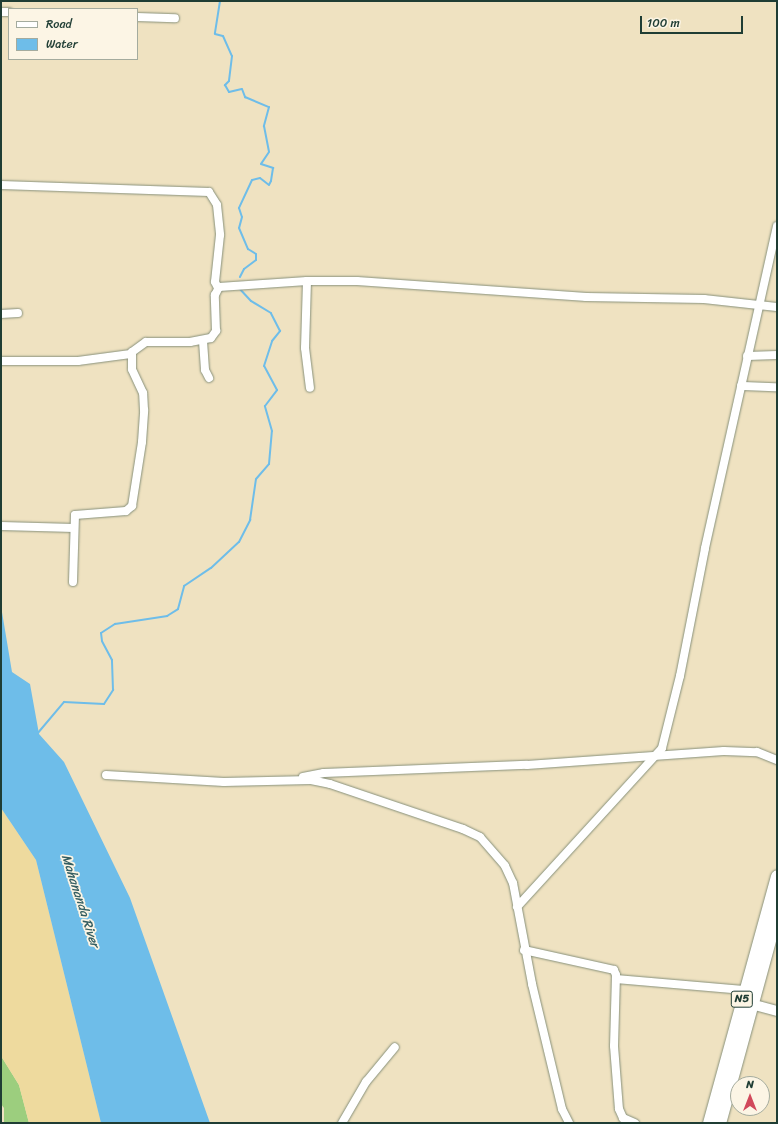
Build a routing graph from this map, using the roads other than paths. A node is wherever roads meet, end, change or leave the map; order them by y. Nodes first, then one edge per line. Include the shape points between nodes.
1 (138, 17) edge
2 (175, 18) dead end
3 (1, 185) edge
4 (777, 226) edge
5 (307, 281) junction
6 (218, 288) junction
7 (759, 306) junction
8 (777, 307) edge
9 (18, 313) dead end
10 (1, 314) edge
11 (203, 341) junction
12 (131, 354) junction
13 (777, 355) edge
14 (747, 356) junction
15 (1, 361) edge
16 (209, 378) dead end
17 (741, 386) junction
18 (777, 387) edge
19 (310, 388) dead end
20 (1, 526) edge
21 (74, 528) junction
22 (73, 582) dead end
23 (656, 755) junction
24 (777, 760) edge
25 (106, 775) dead end
26 (293, 779) junction
27 (777, 876) edge
28 (517, 907) junction
29 (777, 911) edge
30 (767, 928) junction
31 (524, 950) junction
32 (616, 979) junction
33 (745, 998) junction
34 (777, 1011) edge
35 (395, 1047) dead end
36 (342, 1123) edge
37 (569, 1123) edge
38 (634, 1123) edge
39 (709, 1123) edge
40 (719, 1123) edge

1 - 2 street
3 - 6 street via 209,192 217,205 219,227 215,282
4 - 7 street
5 - 6 street
5 - 7 street via 357,280 426,288 539,292 591,298 704,299
5 - 19 street via 305,348
6 - 11 street via 215,334
7 - 8 street
7 - 14 street
9 - 10 street
11 - 12 street via 146,342 134,349
11 - 16 street via 205,370
12 - 15 street via 83,361
12 - 21 street via 133,373 144,399 142,442 132,506 126,511 77,514 74,518
13 - 14 street
14 - 17 street
17 - 18 street
17 - 23 street via 673,709 664,743
20 - 21 street
21 - 22 street
23 - 24 street via 745,751 764,754
23 - 26 street via 527,765 324,773
23 - 28 street
25 - 26 street via 224,782
26 - 28 street via 330,784 475,834 505,866 513,883
27 - 30 highway, N5
28 - 31 street
29 - 30 highway, N5
30 - 33 highway, N5
31 - 32 street via 612,968
31 - 37 street via 562,1109
32 - 33 street
32 - 38 street via 614,1046 619,1109 623,1118
33 - 34 street
33 - 39 highway, N5
33 - 40 highway, N5
35 - 36 street via 366,1082

